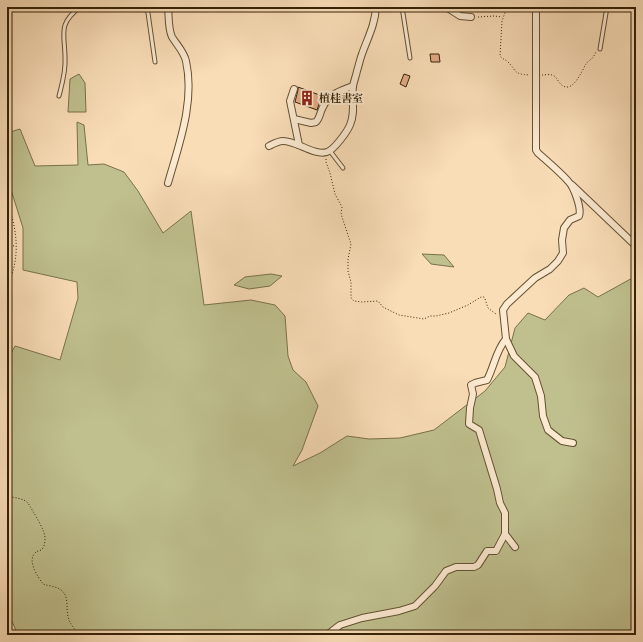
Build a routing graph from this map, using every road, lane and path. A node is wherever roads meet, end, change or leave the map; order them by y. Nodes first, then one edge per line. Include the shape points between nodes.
1 (80, 7) edge
2 (146, 7) edge
3 (168, 7) edge
4 (376, 7) edge
5 (402, 7) edge
6 (446, 7) edge
7 (536, 7) edge
8 (607, 7) edge
9 (471, 17) joint
10 (503, 18) dead end
11 (600, 49) dead end
12 (410, 58) dead end
13 (155, 62) dead end
14 (353, 86) junction
15 (294, 89) dead end
16 (59, 96) dead end
17 (294, 120) junction
18 (299, 145) junction
19 (269, 146) dead end
20 (330, 151) junction
21 (343, 168) dead end
22 (570, 182) junction
23 (168, 183) dead end
24 (7, 202) edge
25 (7, 245) edge
26 (16, 246) junction
27 (636, 246) edge
28 (7, 292) edge
29 (503, 315) junction
30 (506, 339) junction
31 (573, 443) dead end
32 (7, 495) edge
33 (505, 534) junction
34 (515, 547) dead end
35 (80, 635) edge
36 (327, 635) edge

1 - 16 lane via 68,18 64,29 65,69
2 - 13 lane
3 - 23 street via 170,30 186,61 189,95
4 - 14 street via 374,23
5 - 12 lane
6 - 9 street via 460,16
7 - 22 street via 536,150
8 - 11 lane
9 - 10 path
14 - 17 street via 332,96 322,108 316,122
14 - 20 street via 352,122
15 - 17 street via 290,101
17 - 18 street
18 - 19 street via 283,141
18 - 20 street via 316,152
20 - 21 lane
20 - 29 path via 326,162 335,194 342,207 342,217 351,244 348,271 352,299 356,302 380,302 383,307 399,315 424,319 449,313 484,297 488,308 499,316
22 - 27 street
22 - 29 street via 579,204 580,214 570,220 564,228 563,252 550,269 535,278 507,304
24 - 26 path via 14,224
25 - 26 path
26 - 28 path via 14,268
29 - 30 street
30 - 31 street via 514,356 535,377 548,430 562,441
30 - 33 street via 487,380 471,385 473,394 469,424 479,430 505,513
32 - 35 path via 25,500 43,530 43,548 33,555 32,566 43,584 62,590 65,594 68,618
33 - 34 street
33 - 36 street via 496,551 487,552 474,567 456,567 446,571 435,586 414,606 340,625

